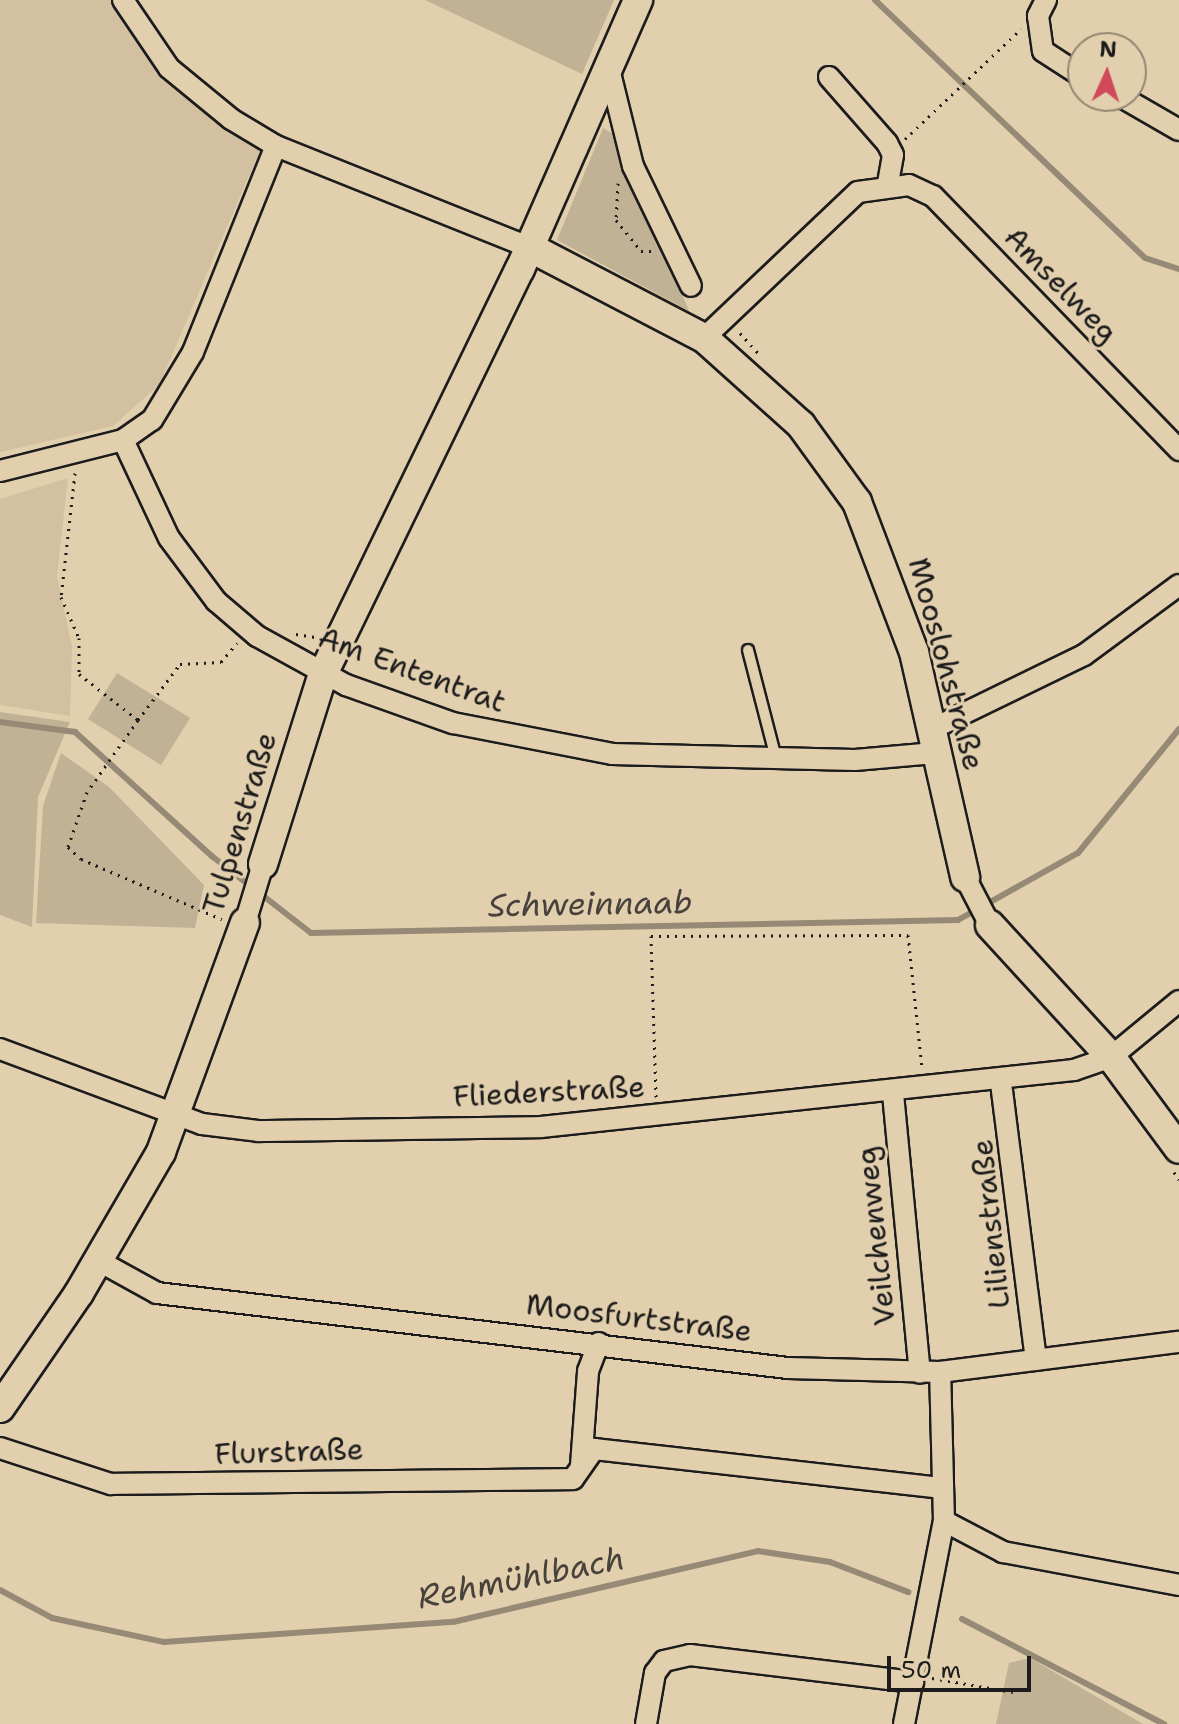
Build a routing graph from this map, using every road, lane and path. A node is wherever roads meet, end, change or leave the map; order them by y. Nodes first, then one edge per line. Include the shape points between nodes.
1 (123, 0) edge
2 (638, 0) edge
3 (1042, 8) edge
4 (1067, 67) edge
5 (609, 69) junction
6 (829, 77) dead end
7 (1147, 112) edge
8 (1179, 130) edge
9 (276, 146) junction
10 (893, 155) junction
11 (633, 166) junction
12 (888, 184) junction
13 (670, 246) junction
14 (529, 247) junction
15 (691, 286) dead end
16 (712, 330) junction
17 (767, 362) dead end
18 (123, 440) junction
19 (1179, 450) edge
20 (78, 452) junction
21 (0, 471) edge
22 (1179, 585) edge
23 (321, 628) dead end
24 (250, 629) junction
25 (291, 632) dead end
26 (748, 650) dead end
27 (323, 674) junction
28 (138, 720) junction
29 (932, 741) junction
30 (776, 760) junction
31 (263, 864) joint
32 (965, 877) joint
33 (199, 910) dead end
34 (245, 923) joint
35 (990, 925) joint
36 (1179, 1001) edge
37 (0, 1049) edge
38 (1111, 1057) junction
39 (1001, 1083) junction
40 (924, 1091) junction
41 (893, 1094) junction
42 (178, 1116) junction
43 (657, 1117) junction
44 (1179, 1149) edge
45 (99, 1261) junction
46 (1179, 1342) edge
47 (599, 1343) junction
48 (1036, 1360) junction
49 (930, 1372) junction
50 (0, 1408) edge
51 (0, 1448) edge
52 (581, 1470) junction
53 (943, 1488) junction
54 (944, 1521) junction
55 (1179, 1585) edge
56 (913, 1682) junction
57 (1013, 1692) dead end
58 (646, 1724) edge
59 (904, 1724) edge

1 - 9 street via 189,88
2 - 5 street
3 - 4 street via 1043,51
3 - 10 path via 948,93
5 - 11 street
5 - 14 street
6 - 10 street
7 - 8 street
9 - 14 street
9 - 18 street via 173,394
10 - 12 street
11 - 13 street
11 - 13 path via 615,187 616,220 641,251
12 - 16 street via 858,192
12 - 19 street, Amselweg via 933,196
13 - 15 street
14 - 16 street, Mooslohstraße
14 - 27 street, Tulpenstraße
16 - 17 path
16 - 29 street, Mooslohstraße via 801,425 857,502 909,638
18 - 20 street
18 - 24 street, Am Ententrat via 169,538 216,601
20 - 21 street
20 - 28 path via 61,597 79,638 79,674
22 - 29 street via 1084,655
23 - 25 path via 314,639
24 - 27 street, Am Ententrat
24 - 28 path via 221,662 180,664
26 - 30 lane
27 - 30 street, Am Ententrat via 453,723 529,741 612,754
27 - 31 street, Tulpenstraße
28 - 33 path via 87,792 68,847 81,859 139,878
29 - 30 street, Am Ententrat
29 - 32 street, Mooslohstraße
31 - 34 street, Tulpenstraße
32 - 35 street, Mooslohstraße
34 - 42 street, Tulpenstraße
35 - 38 street, Mooslohstraße
36 - 38 street
37 - 42 street, Fliederstraße
38 - 39 street, Fliederstraße
38 - 44 street, Mooslohstraße
39 - 40 street, Fliederstraße
39 - 48 street, Lilienstraße
40 - 41 street, Fliederstraße
40 - 43 path via 908,935 651,936
41 - 43 street, Fliederstraße
41 - 49 street, Veilchenweg
42 - 43 street, Fliederstraße via 258,1131 541,1127
42 - 45 street, Tulpenstraße
45 - 47 street, Moosfurtstraße via 157,1293
45 - 50 street, Tulpenstraße
46 - 48 street, Moosfurtstraße
47 - 49 street, Moosfurtstraße via 788,1368
47 - 52 street via 588,1371
48 - 49 street, Moosfurtstraße
49 - 53 street, Veilchenweg
51 - 52 street, Flurstraße via 111,1484 552,1481 573,1479
52 - 53 street, Flurstraße via 594,1449
53 - 54 street, Veilchenweg
54 - 55 street via 1003,1552
54 - 56 street, Veilchenweg
56 - 57 path via 928,1678
56 - 58 street via 690,1655 664,1661 655,1673
56 - 59 street, Veilchenweg

